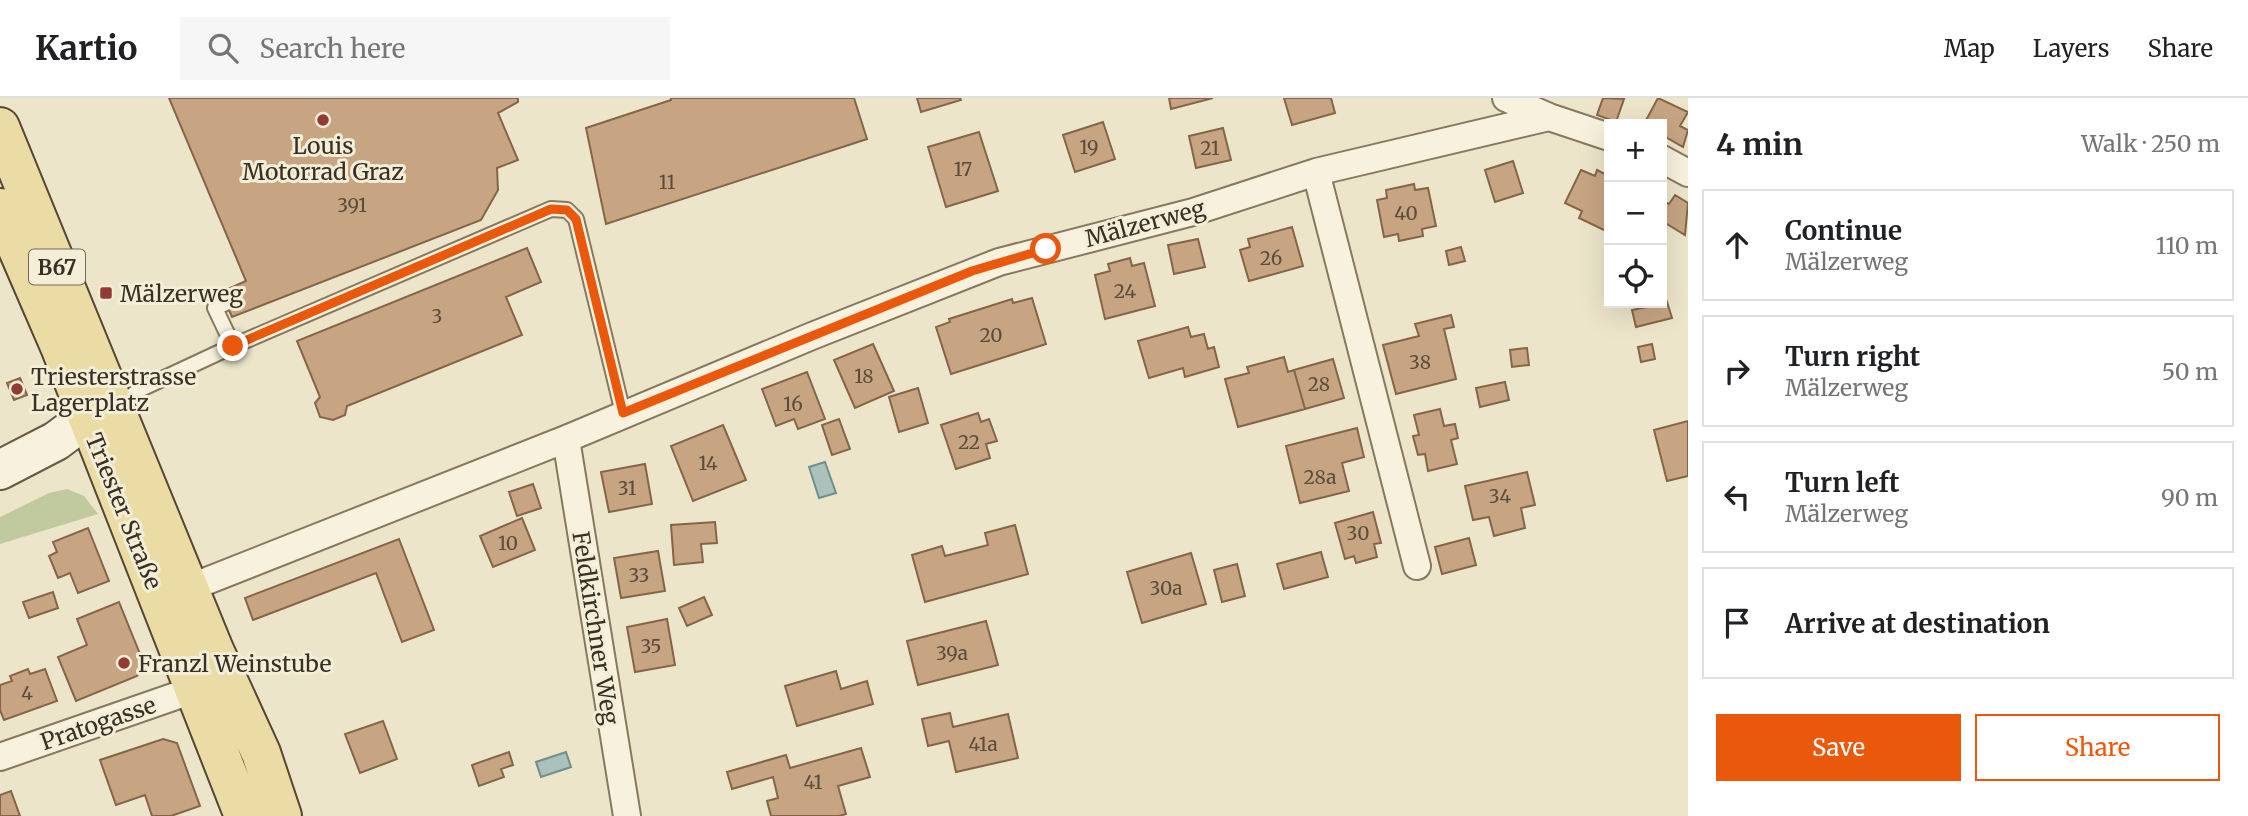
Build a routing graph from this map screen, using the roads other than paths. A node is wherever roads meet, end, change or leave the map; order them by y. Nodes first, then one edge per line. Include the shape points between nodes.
1 (1506, 98) edge
2 (1549, 117) junction
3 (0, 127) edge
4 (1604, 135) edge
5 (1667, 162) edge
6 (1316, 172) junction
7 (1688, 173) edge
8 (0, 208) edge
9 (226, 303) dead end
10 (233, 346) junction
11 (101, 412) junction
12 (623, 413) junction
13 (566, 439) junction
14 (0, 470) edge
15 (1417, 566) dead end
16 (189, 588) junction
17 (195, 690) junction
18 (0, 757) edge
19 (244, 816) edge
20 (282, 816) edge
21 (627, 816) edge

1 - 2 street
2 - 4 street
2 - 6 street, Mälzerweg
3 - 11 main road, Triester Straße / B67
5 - 7 street
6 - 12 street, Mälzerweg via 1193,212 999,262
6 - 15 street
8 - 11 main road, Triester Straße / B67
9 - 10 lane via 215,308
10 - 11 lane, Triester Straße
10 - 12 lane via 551,209 567,210 576,219
11 - 14 main road
11 - 16 main road, Triester Straße / B67
11 - 17 main road, Triester Straße / B67
12 - 13 street, Mälzerweg
13 - 16 street, Mälzerweg
13 - 21 street, Feldkirchner Weg
16 - 20 main road, Triester Straße / B67 via 261,753
17 - 18 street, Pratogasse
17 - 19 main road, Triester Straße / B67

